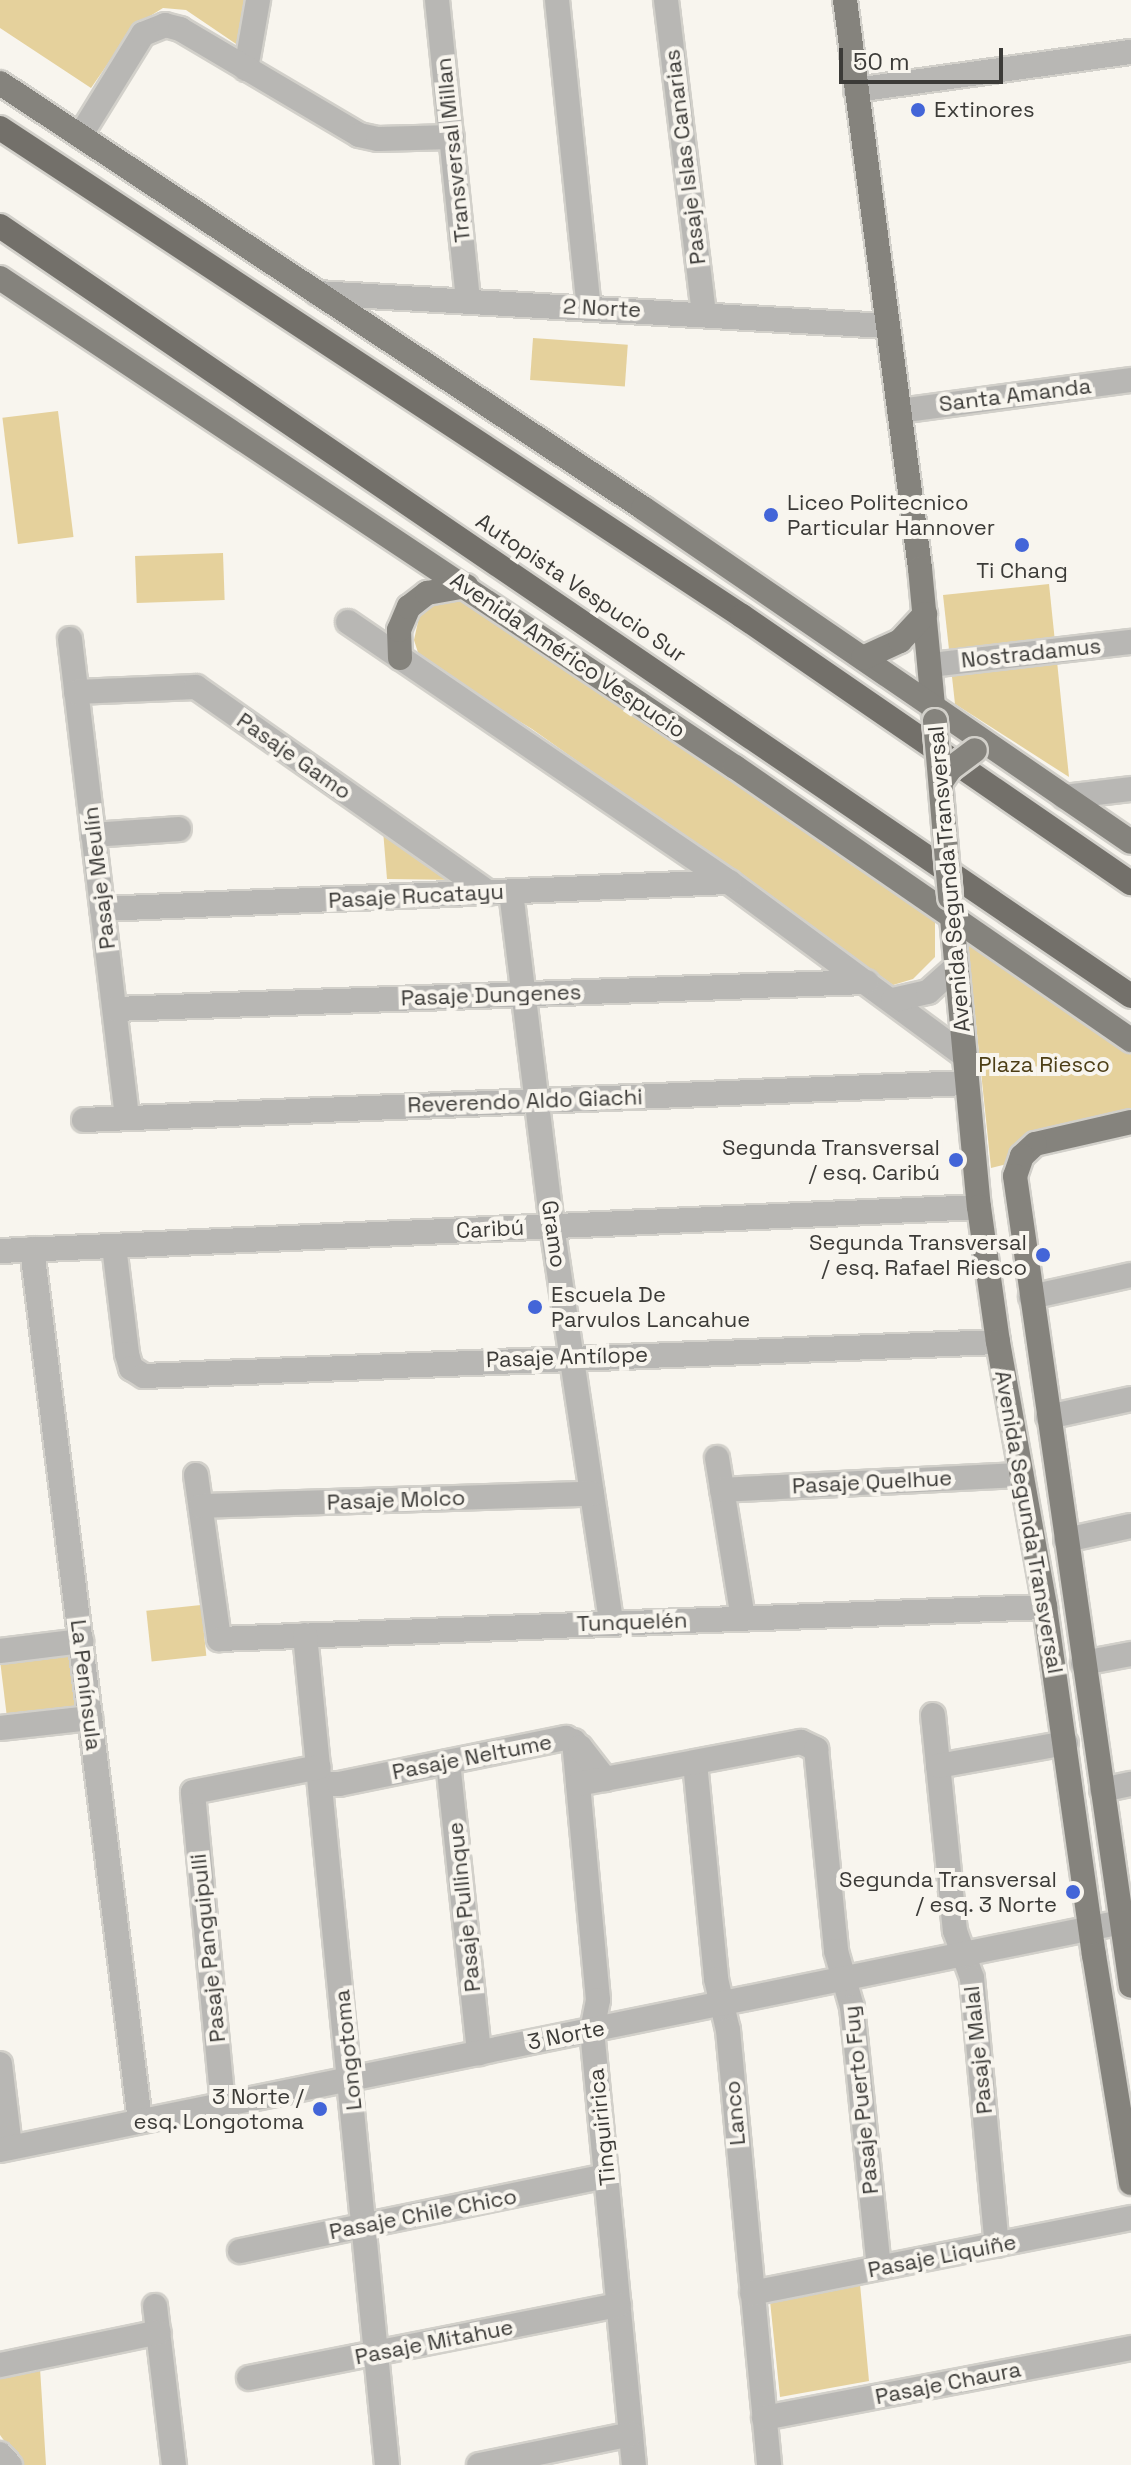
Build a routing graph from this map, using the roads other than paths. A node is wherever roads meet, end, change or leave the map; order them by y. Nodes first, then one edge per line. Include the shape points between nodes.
1 (258, 0) edge
2 (437, 0) edge
3 (557, 0) edge
4 (666, 0) edge
5 (845, 0) edge
6 (1131, 52) edge
7 (246, 69) junction
8 (0, 83) edge
9 (856, 90) junction
10 (0, 128) edge
11 (80, 136) junction
12 (452, 137) junction
13 (0, 226) edge
14 (0, 278) edge
15 (317, 293) junction
16 (468, 300) junction
17 (589, 308) junction
18 (704, 315) junction
19 (886, 326) junction
20 (1131, 380) edge
21 (899, 411) junction
22 (466, 586) junction
23 (925, 614) junction
24 (348, 622) dead end
25 (70, 639) dead end
26 (1131, 642) edge
27 (400, 658) junction
28 (863, 658) junction
29 (931, 665) junction
30 (76, 692) junction
31 (934, 713) junction
32 (982, 747) junction
33 (941, 782) junction
34 (1131, 789) edge
35 (1064, 797) junction
36 (179, 829) dead end
37 (93, 835) junction
38 (1131, 842) edge
39 (729, 882) junction
40 (1131, 883) edge
41 (500, 892) junction
42 (951, 907) junction
43 (102, 909) junction
44 (956, 967) junction
45 (867, 982) junction
46 (523, 994) junction
47 (1131, 996) edge
48 (893, 1000) junction
49 (115, 1009) junction
50 (1131, 1040) edge
51 (965, 1056) junction
52 (967, 1083) junction
53 (537, 1101) junction
54 (127, 1118) junction
55 (84, 1120) dead end
56 (1131, 1122) edge
57 (979, 1207) junction
58 (552, 1226) junction
59 (114, 1246) junction
60 (32, 1249) junction
61 (0, 1251) edge
62 (1131, 1275) edge
63 (1031, 1297) junction
64 (998, 1342) junction
65 (572, 1357) junction
66 (1131, 1399) edge
67 (1048, 1417) junction
68 (717, 1458) dead end
69 (196, 1475) dead end
70 (1022, 1475) junction
71 (722, 1490) junction
72 (592, 1494) junction
73 (201, 1506) junction
74 (1131, 1526) edge
75 (1066, 1540) junction
76 (1045, 1607) junction
77 (743, 1618) junction
78 (611, 1623) junction
79 (305, 1635) junction
80 (81, 1641) junction
81 (0, 1651) edge
82 (1131, 1654) edge
83 (1083, 1663) junction
84 (933, 1715) dead end
85 (90, 1718) junction
86 (0, 1728) edge
87 (574, 1741) junction
88 (1066, 1743) junction
89 (448, 1762) junction
90 (695, 1763) junction
91 (938, 1766) junction
92 (320, 1775) junction
93 (605, 1779) junction
94 (578, 1784) junction
95 (1131, 1784) edge
96 (1102, 1790) junction
97 (193, 1792) joint
98 (1126, 1922) edge
99 (1090, 1930) junction
100 (964, 1955) junction
101 (844, 1979) junction
102 (1131, 1986) edge
103 (722, 2004) junction
104 (592, 2030) junction
105 (479, 2053) junction
106 (0, 2064) edge
107 (351, 2079) junction
108 (223, 2105) junction
109 (140, 2121) junction
110 (5, 2148) edge
111 (606, 2176) junction
112 (1131, 2183) edge
113 (1131, 2218) edge
114 (365, 2226) junction
115 (997, 2245) junction
116 (240, 2251) dead end
117 (879, 2268) junction
118 (752, 2293) junction
119 (619, 2305) junction
120 (155, 2306) dead end
121 (159, 2332) junction
122 (1131, 2348) edge
123 (376, 2353) junction
124 (0, 2365) edge
125 (249, 2378) dead end
126 (764, 2418) junction
127 (631, 2434) junction
128 (0, 2454) edge
129 (10, 2465) edge
130 (174, 2465) edge
131 (387, 2465) edge
132 (479, 2465) edge
133 (634, 2465) edge
134 (769, 2465) edge

1 - 7 street
2 - 12 street, Transversal Millan
3 - 17 street
4 - 18 street, Pasaje Islas Canarias
5 - 9 main road, Avenida Segunda Transversal
6 - 9 street
7 - 11 street via 173,26 150,28
7 - 12 street via 359,135
8 - 11 main road
9 - 19 main road, Avenida Segunda Transversal
10 - 40 highway via 755,624
11 - 15 main road
12 - 16 street, Transversal Millan
13 - 47 highway, Autopista Vespucio Sur
14 - 22 main road, Avenida Américo Vespucio
15 - 16 street, 2 Norte
15 - 28 main road
16 - 17 street, 2 Norte
17 - 18 street, 2 Norte
18 - 19 street, 2 Norte
19 - 21 main road, Avenida Segunda Transversal
20 - 21 street, Santa Amanda
21 - 23 main road, Avenida Segunda Transversal
22 - 27 main road via 427,593 409,607 399,630
22 - 42 main road, Avenida Américo Vespucio
23 - 28 main road via 900,641
23 - 29 main road, Avenida Segunda Transversal
24 - 27 street
25 - 30 street, Pasaje Meulín
26 - 29 street, Nostradamus
27 - 39 street
28 - 31 main road
29 - 31 main road, Avenida Segunda Transversal
30 - 37 street, Pasaje Meulín
30 - 41 street, Pasaje Gamo via 196,687
31 - 32 main road
31 - 33 main road, Avenida Segunda Transversal, bridge
32 - 33 main road, bridge via 950,769
32 - 35 main road
33 - 42 main road, Avenida Segunda Transversal, bridge
34 - 35 street
35 - 38 main road
36 - 37 street
37 - 43 street, Pasaje Meulín
39 - 41 street, Pasaje Rucatayu
39 - 45 street
41 - 43 street, Pasaje Rucatayu
41 - 46 street, Gramo
42 - 44 main road, Avenida Segunda Transversal
42 - 50 main road, Avenida Américo Vespucio
43 - 49 street, Pasaje Meulín
44 - 48 street via 928,992
44 - 51 main road, Avenida Segunda Transversal
45 - 46 street, Pasaje Dungenes
45 - 48 street
46 - 49 street, Pasaje Dungenes
46 - 53 street, Gramo
48 - 51 street
49 - 54 street, Pasaje Meulín
51 - 52 main road, Avenida Segunda Transversal
52 - 53 street, Reverendo Aldo Giachi
52 - 57 main road, Avenida Segunda Transversal
53 - 54 street, Reverendo Aldo Giachi
53 - 58 street, Gramo
54 - 55 street, Reverendo Aldo Giachi
56 - 63 main road, Avenida Segunda Transversal via 1043,1140 1022,1156 1015,1187
57 - 58 street, Caribú
57 - 64 main road, Avenida Segunda Transversal
58 - 59 street, Caribú
58 - 65 street, Gramo
59 - 60 street, Caribú
59 - 65 street, Pasaje Antílope via 127,1354 136,1372 152,1376
60 - 61 street, Caribú
60 - 80 street, La Península
62 - 63 street
63 - 67 main road, Avenida Segunda Transversal
64 - 65 street, Pasaje Antílope
64 - 70 main road, Avenida Segunda Transversal
65 - 72 street, Gramo
66 - 67 street
67 - 75 main road, Avenida Segunda Transversal
68 - 71 street
69 - 73 street
70 - 71 street, Pasaje Quelhue
70 - 76 main road, Avenida Segunda Transversal
71 - 77 street
72 - 73 street, Pasaje Molco
72 - 78 street, Gramo
73 - 79 street, Tunquelén via 219,1639
74 - 75 street
75 - 83 main road, Avenida Segunda Transversal
76 - 77 street, Tunquelén
76 - 88 main road, Avenida Segunda Transversal
77 - 78 street, Tunquelén
78 - 79 street, Tunquelén
79 - 92 street, Longotoma
80 - 81 street
80 - 85 street, La Península
82 - 83 street
83 - 96 main road, Avenida Segunda Transversal
84 - 91 street, Pasaje Malal
85 - 86 street
85 - 109 street, La Península
87 - 89 street, Pasaje Neltume via 566,1738
87 - 93 street, Pasaje Neltume
87 - 94 street, Tinguiririca
88 - 91 street
88 - 99 main road, Avenida Segunda Transversal
89 - 92 street, Pasaje Neltume via 339,1784
89 - 105 street, Pasaje Pullinque
90 - 93 street
90 - 101 street, Pasaje Puerto Fuy via 812,1744 836,1951
90 - 103 street, Lanco
91 - 100 street, Pasaje Malal via 955,1931
92 - 97 street, Pasaje Neltume
92 - 107 street, Longotoma
93 - 94 street
94 - 104 street, Tinguiririca via 598,2000
95 - 96 street
96 - 98 main road, Avenida Segunda Transversal
97 - 108 street, Pasaje Panguipulli
98 - 99 street, 3 Norte
98 - 102 main road, Avenida Segunda Transversal
99 - 100 street, 3 Norte
99 - 112 main road, Avenida Segunda Transversal
100 - 101 street, 3 Norte
100 - 115 street, Pasaje Malal via 972,1978
101 - 103 street, 3 Norte
101 - 117 street, Pasaje Puerto Fuy via 852,2007
103 - 104 street, 3 Norte
103 - 118 street, Lanco
104 - 105 street, 3 Norte
104 - 111 street, Tinguiririca
105 - 107 street, 3 Norte
106 - 110 street
107 - 108 street, 3 Norte
107 - 114 street, Longotoma
108 - 109 street, 3 Norte
109 - 110 street, 3 Norte
111 - 114 street, Pasaje Chile Chico
111 - 119 street, Tinguiririca
113 - 115 street, Pasaje Liquiñe
114 - 116 street, Pasaje Chile Chico
114 - 123 street, Longotoma
115 - 117 street, Pasaje Liquiñe
117 - 118 street, Pasaje Liquiñe
118 - 126 street, Lanco
119 - 123 street, Pasaje Mitahue
119 - 127 street, Tinguiririca
120 - 121 street
121 - 124 street
121 - 130 street
122 - 126 street, Pasaje Chaura
123 - 125 street, Pasaje Mitahue
123 - 131 street, Longotoma
126 - 134 street, Lanco
127 - 132 street
127 - 133 street, Tinguiririca
128 - 129 street

